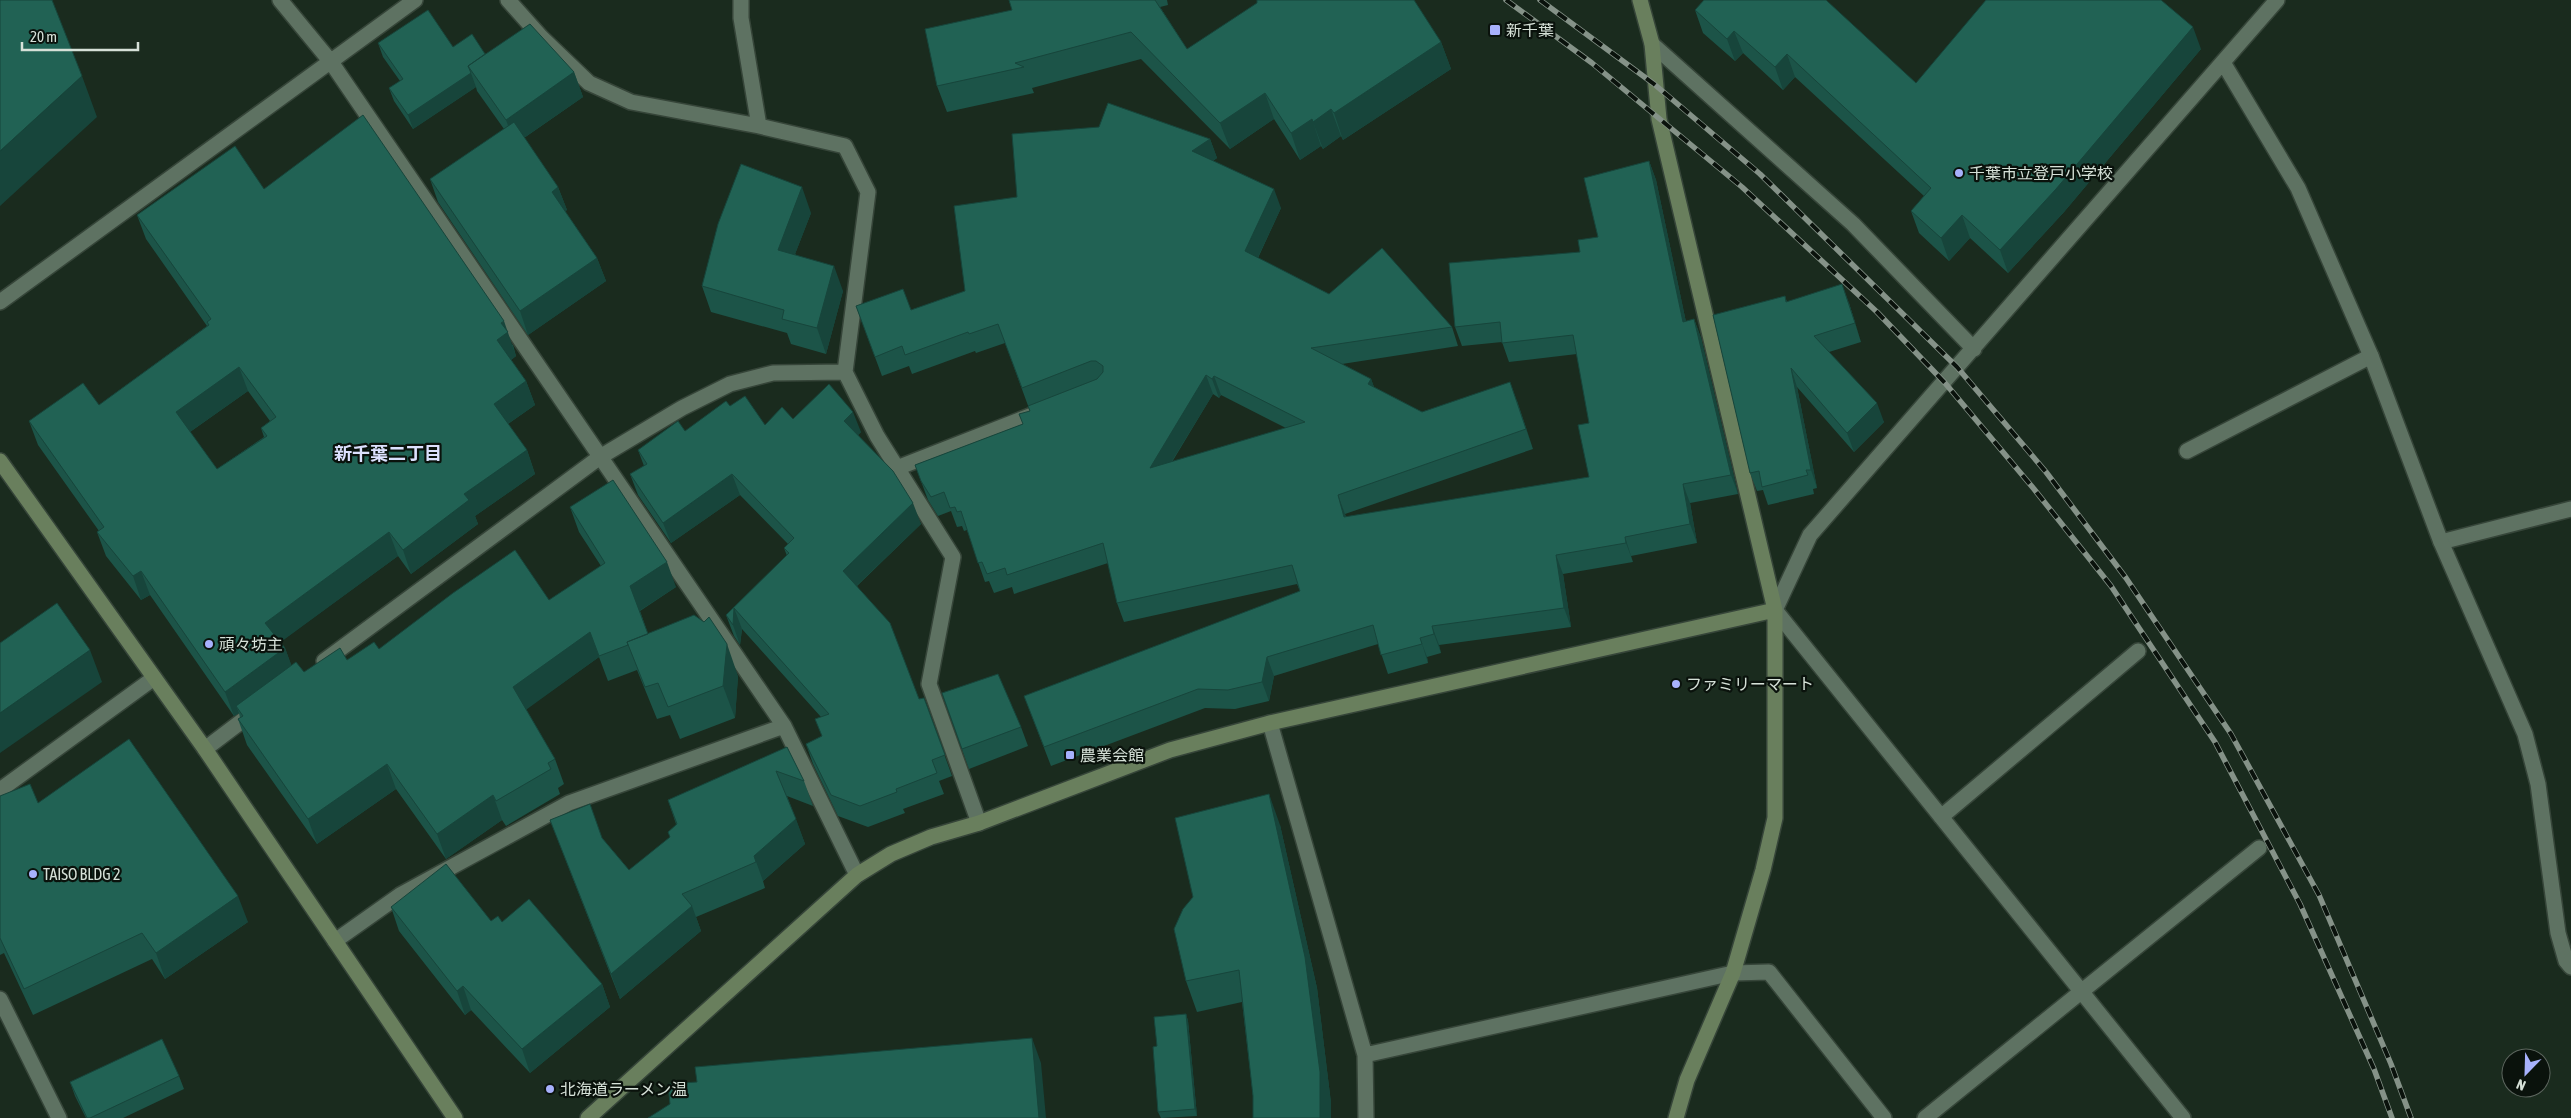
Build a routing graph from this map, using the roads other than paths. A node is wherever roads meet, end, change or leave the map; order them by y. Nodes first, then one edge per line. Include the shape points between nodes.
1 (280, 0) edge
2 (415, 0) edge
3 (508, 0) edge
4 (741, 0) edge
5 (1640, 0) edge
6 (2277, 0) edge
7 (1652, 44) junction
8 (331, 62) junction
9 (2224, 64) junction
10 (759, 126) junction
11 (0, 302) edge
12 (1974, 349) junction
13 (2371, 356) junction
14 (845, 372) junction
15 (1054, 407) edge
16 (2187, 451) dead end
17 (600, 457) junction
18 (0, 460) edge
19 (897, 468) junction
20 (2571, 509) edge
21 (2441, 542) junction
22 (1775, 610) junction
23 (2138, 651) dead end
24 (315, 667) edge
25 (154, 678) junction
26 (268, 702) edge
27 (1270, 723) junction
28 (784, 726) junction
29 (205, 749) junction
30 (0, 790) edge
31 (1941, 817) junction
32 (979, 823) junction
33 (2259, 848) dead end
34 (856, 875) junction
35 (335, 941) junction
36 (2571, 967) edge
37 (1733, 973) junction
38 (2081, 991) junction
39 (0, 998) edge
40 (1365, 1055) junction
41 (59, 1118) edge
42 (455, 1118) edge
43 (588, 1118) edge
44 (1366, 1118) edge
45 (1676, 1118) edge
46 (1884, 1118) edge
47 (1925, 1118) edge
48 (2183, 1118) edge

1 - 8 street
2 - 8 street
3 - 10 street via 540,37 588,82 631,102
4 - 10 street via 741,18
5 - 7 street
6 - 9 street
7 - 12 street via 1853,224
7 - 22 street via 1659,119
8 - 11 street
8 - 17 street
9 - 12 street
9 - 13 street via 2298,188
10 - 14 street via 845,146 868,192
12 - 22 street via 1810,535
13 - 16 street
13 - 21 street
14 - 17 street via 773,373 730,384 682,408
14 - 19 street
15 - 19 street
17 - 24 street
17 - 28 street
18 - 25 street
19 - 32 street via 953,557 928,684
20 - 21 street
21 - 36 street via 2525,734 2538,784 2558,933 2566,961
22 - 27 street
22 - 31 street
22 - 37 street via 1775,818
23 - 31 street
25 - 29 street
25 - 30 street
26 - 29 street
27 - 32 street via 1170,750
27 - 40 street
28 - 34 street
28 - 35 street via 569,803 400,895
29 - 35 street
31 - 38 street
32 - 34 street via 931,837 891,854
33 - 38 street
34 - 43 street
35 - 42 street
37 - 40 street
37 - 45 street via 1686,1080
37 - 46 street via 1769,972
38 - 47 street
38 - 48 street
39 - 41 street
40 - 44 street

